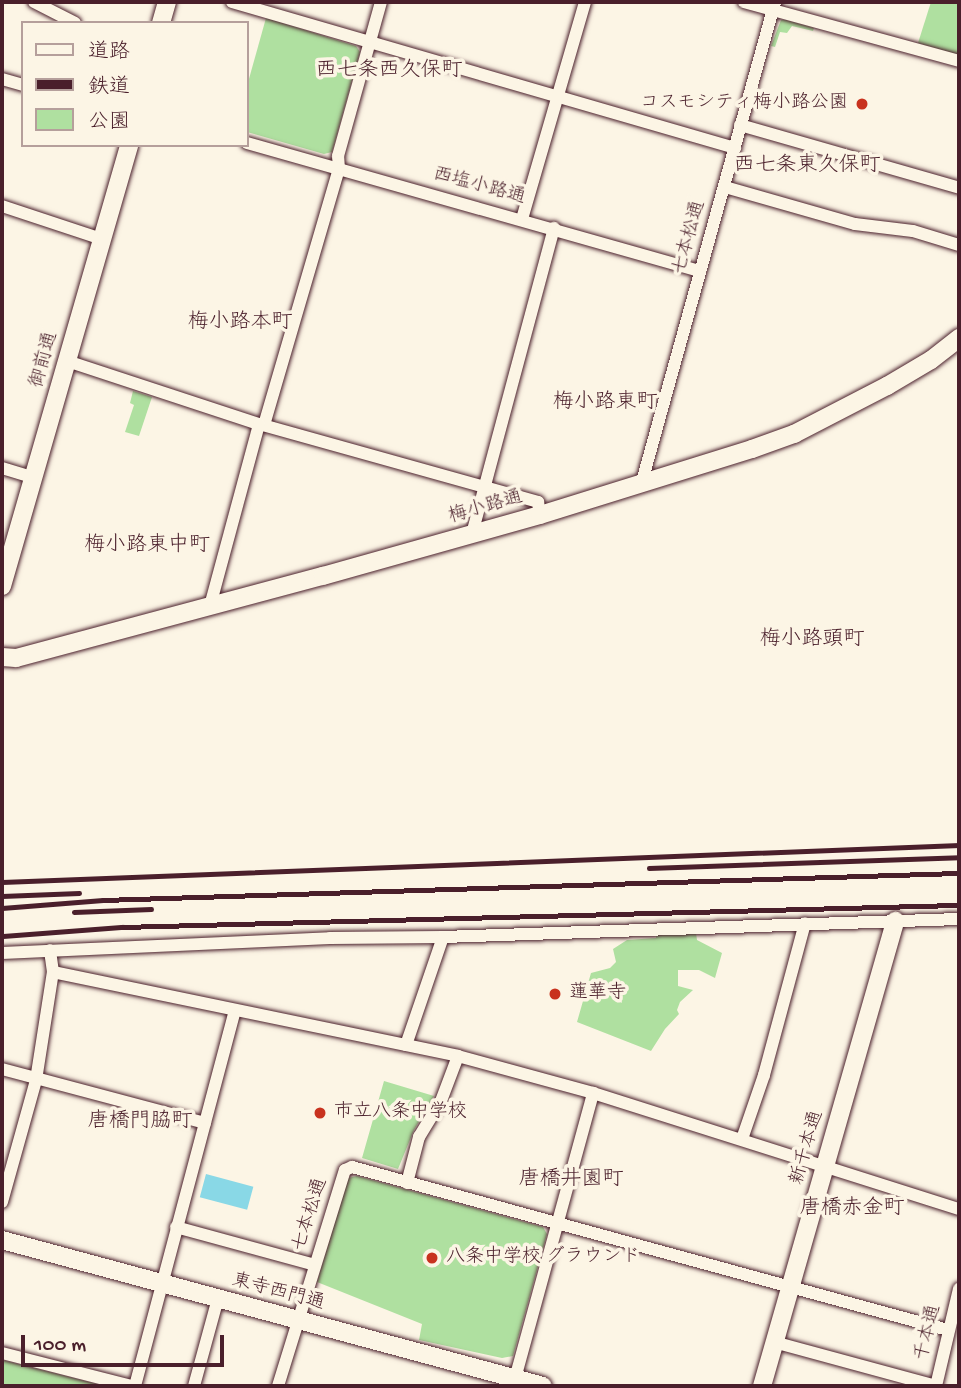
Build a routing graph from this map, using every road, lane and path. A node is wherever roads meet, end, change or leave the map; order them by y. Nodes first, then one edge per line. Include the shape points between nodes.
1 (34, 2) edge
2 (167, 2) edge
3 (232, 2) edge
4 (381, 2) edge
5 (585, 2) edge
6 (744, 2) edge
7 (774, 6) edge
8 (71, 21) edge
9 (162, 21) edge
10 (369, 42) junction
11 (959, 61) edge
12 (2, 79) edge
13 (21, 84) edge
14 (557, 98) junction
15 (740, 125) junction
16 (248, 143) edge
17 (128, 147) edge
18 (735, 148) junction
19 (339, 169) junction
20 (725, 187) junction
21 (959, 188) edge
22 (2, 206) edge
23 (522, 219) junction
24 (554, 228) junction
25 (102, 239) junction
26 (959, 245) edge
27 (700, 271) junction
28 (959, 338) edge
29 (66, 361) junction
30 (261, 424) junction
31 (2, 468) edge
32 (32, 477) junction
33 (641, 485) junction
34 (482, 487) junction
35 (540, 515) junction
36 (472, 534) junction
37 (2, 586) edge
38 (210, 606) junction
39 (7, 660) edge
40 (959, 919) edge
41 (895, 921) junction
42 (806, 923) junction
43 (443, 937) junction
44 (50, 950) junction
45 (2, 953) edge
46 (52, 972) junction
47 (235, 1011) junction
48 (406, 1045) junction
49 (458, 1056) junction
50 (2, 1069) edge
51 (36, 1080) junction
52 (593, 1093) junction
53 (205, 1124) junction
54 (741, 1139) junction
55 (825, 1165) junction
56 (407, 1183) junction
57 (2, 1202) edge
58 (959, 1209) edge
59 (558, 1223) junction
60 (176, 1227) junction
61 (2, 1240) edge
62 (315, 1265) junction
63 (162, 1283) junction
64 (790, 1286) junction
65 (959, 1289) edge
66 (218, 1298) junction
67 (298, 1320) junction
68 (948, 1330) junction
69 (774, 1342) junction
70 (2, 1353) edge
71 (514, 1383) edge
72 (133, 1386) edge
73 (194, 1386) edge
74 (278, 1386) edge
75 (543, 1386) edge
76 (761, 1386) edge
77 (936, 1386) edge

1 - 8 street
2 - 9 street
3 - 10 street
4 - 10 street
5 - 14 street
6 - 7 street
7 - 11 street
7 - 15 street, 七本松通
10 - 14 street
10 - 19 street via 338,156
12 - 13 street
14 - 18 street
14 - 23 street
15 - 18 street, 七本松通
15 - 21 street
16 - 19 street, 西塩小路通
17 - 25 street, 御前通
18 - 20 street, 七本松通
19 - 23 street, 西塩小路通
19 - 30 street
20 - 26 street via 855,224 913,231
20 - 27 street, 七本松通
22 - 25 street
23 - 24 street, 西塩小路通
24 - 27 street, 西塩小路通
24 - 34 street
25 - 29 street, 御前通
27 - 33 street, 七本松通
28 - 33 street, 梅小路通 via 903,377 794,434
29 - 30 street
29 - 32 street, 御前通
30 - 34 street
30 - 38 street
31 - 32 street
32 - 37 street, 御前通
33 - 35 street, 梅小路通
34 - 35 street via 538,502
34 - 36 street
35 - 36 street, 梅小路通
36 - 38 street, 梅小路通
38 - 39 street, 梅小路通
40 - 41 street
41 - 42 street
41 - 55 street, 新千本通
42 - 43 street
42 - 54 street via 764,1075
43 - 44 street
43 - 48 street
44 - 45 street
44 - 46 street
46 - 47 street
46 - 51 street
47 - 48 street
47 - 53 street
48 - 49 street
49 - 52 street
49 - 56 street via 441,1101 419,1137
50 - 51 street
51 - 53 street
51 - 57 street
52 - 54 street
52 - 59 street
53 - 60 street
54 - 55 street
55 - 58 street
55 - 64 street, 新千本通
56 - 59 street
56 - 62 street, 七本松通 via 352,1167 345,1170
59 - 64 street
59 - 71 street
60 - 62 street
60 - 63 street
61 - 63 street, 東寺西門通
62 - 67 street, 七本松通
63 - 66 street, 東寺西門通
63 - 72 street
64 - 68 street
64 - 69 street, 新千本通
65 - 68 street, 千本通
66 - 67 street, 東寺西門通
66 - 73 street
67 - 71 street, 東寺西門通
67 - 74 street, 七本松通
68 - 77 street, 千本通
69 - 76 street, 新千本通
69 - 77 street
70 - 72 street
71 - 75 street, 東寺西門通

